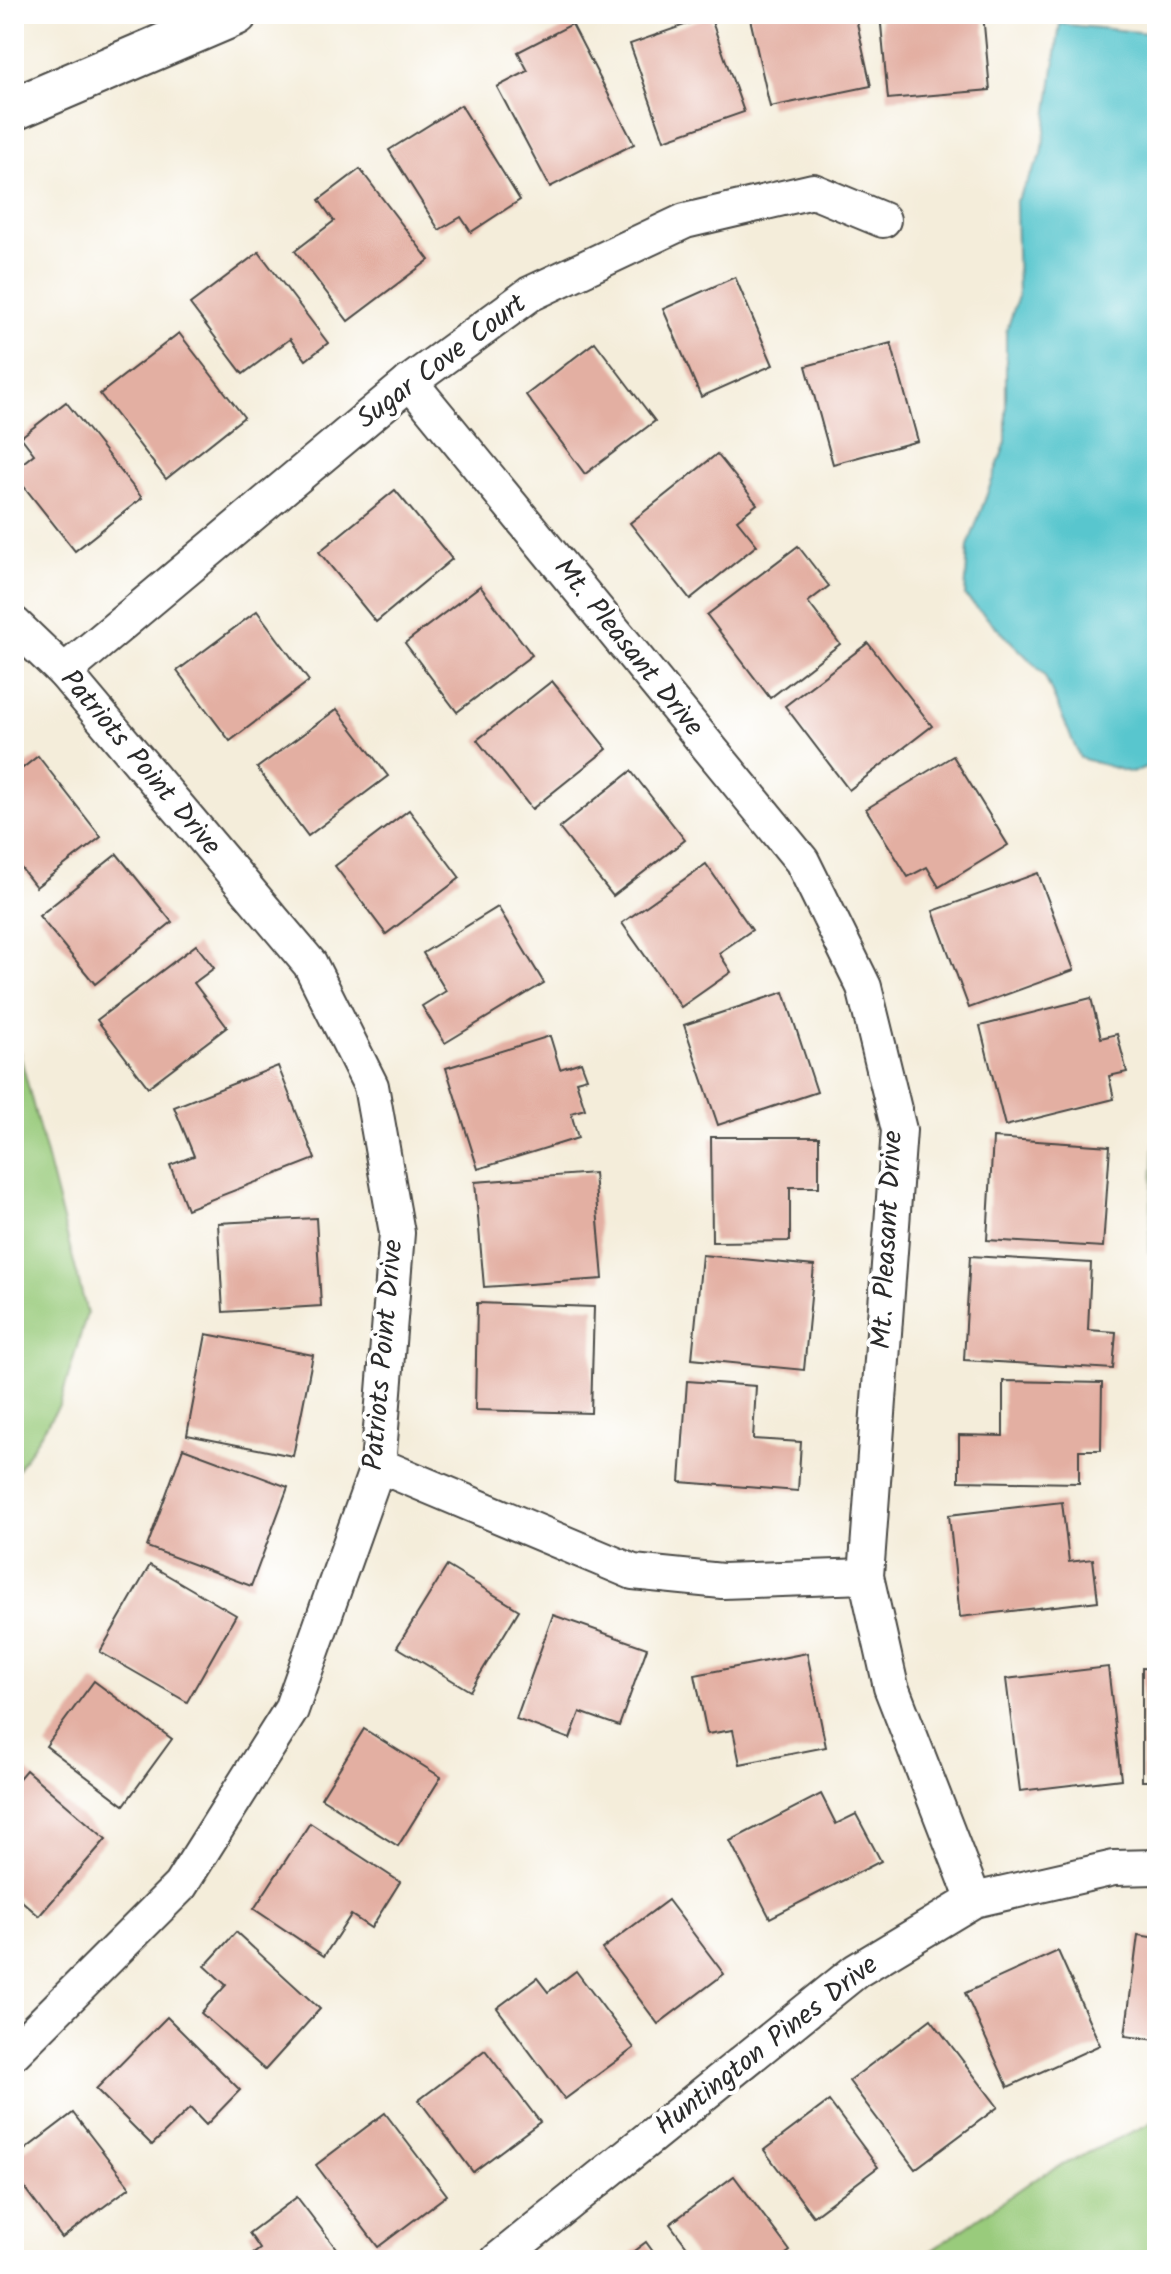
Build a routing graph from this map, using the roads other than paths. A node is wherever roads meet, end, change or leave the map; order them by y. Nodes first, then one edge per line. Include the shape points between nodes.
1 (236, 14) edge
2 (14, 109) edge
3 (883, 220) dead end
4 (410, 382) junction
5 (14, 624) edge
6 (64, 672) junction
7 (378, 1465) junction
8 (866, 1576) junction
9 (1157, 1867) edge
10 (974, 1900) junction
11 (14, 2052) edge
12 (498, 2260) edge

1 - 2 street
3 - 4 street, Sugar Cove Court via 813,191 685,221 530,294
4 - 6 street, Sugar Cove Court
4 - 8 street, Mt. Pleasant Drive via 802,861 864,987 899,1130
5 - 6 street, Patriots Point Drive
6 - 7 street, Patriots Point Drive via 310,964 371,1086 397,1233
7 - 8 street via 633,1572 722,1581
7 - 11 street, Patriots Point Drive via 291,1710 180,1886
8 - 10 street, Mt. Pleasant Drive via 891,1687
9 - 10 street, Huntington Pines Drive via 1114,1868
10 - 12 street, Huntington Pines Drive via 856,1971

